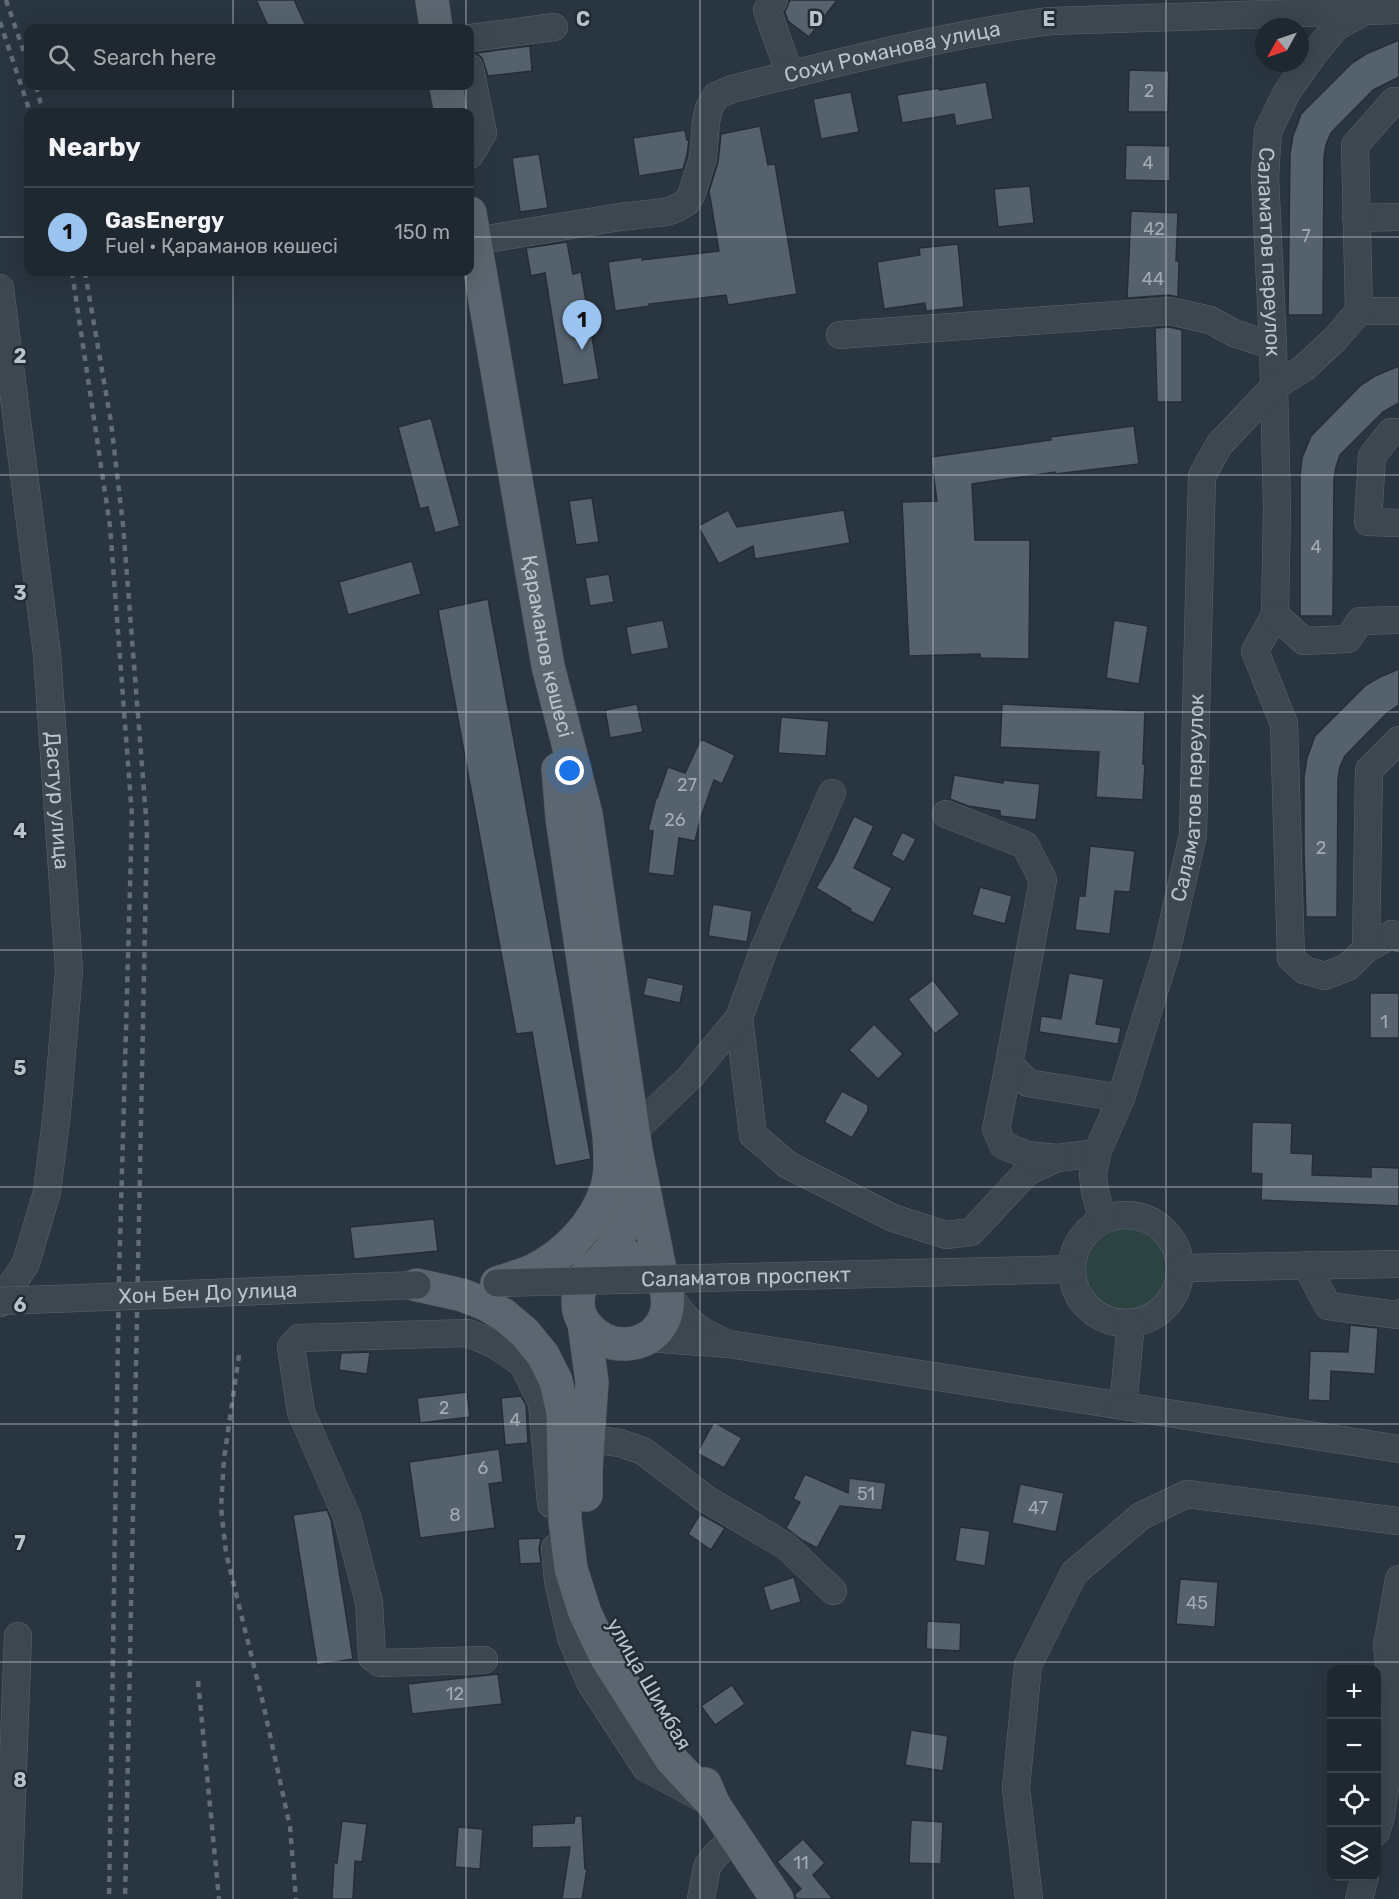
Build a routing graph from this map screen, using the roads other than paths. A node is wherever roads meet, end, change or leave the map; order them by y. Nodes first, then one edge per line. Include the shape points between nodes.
1 (432, 0) edge
2 (774, 0) edge
3 (1360, 6) edge
4 (1399, 10) edge
5 (435, 24) edge
6 (554, 27) dead end
7 (474, 37) edge
8 (790, 75) junction
9 (474, 88) edge
10 (447, 90) edge
11 (1399, 101) edge
12 (450, 108) edge
13 (474, 148) edge
14 (1399, 217) edge
15 (1356, 218) junction
16 (474, 227) edge
17 (474, 239) edge
18 (0, 288) edge
19 (1359, 311) junction
20 (1399, 311) edge
21 (840, 335) dead end
22 (1273, 346) junction
23 (1274, 387) junction
24 (1399, 432) edge
25 (1399, 523) edge
26 (1275, 615) junction
27 (1399, 620) edge
28 (548, 666) junction
29 (1399, 740) edge
30 (832, 793) dead end
31 (946, 814) dead end
32 (1399, 938) edge
33 (1366, 950) junction
34 (739, 1018) junction
35 (1009, 1064) junction
36 (1121, 1098) junction
37 (634, 1141) junction
38 (1097, 1153) junction
39 (1057, 1158) junction
40 (1103, 1220) junction
41 (602, 1261) junction
42 (1399, 1264) edge
43 (1306, 1265) junction
44 (1181, 1268) junction
45 (1072, 1269) junction
46 (497, 1283) junction
47 (417, 1285) junction
48 (665, 1287) junction
49 (0, 1302) edge
50 (1399, 1313) edge
51 (584, 1323) junction
52 (1131, 1323) junction
53 (642, 1341) junction
54 (729, 1344) junction
55 (1123, 1406) junction
56 (589, 1427) junction
57 (1399, 1449) edge
58 (1399, 1521) edge
59 (1399, 1579) edge
60 (833, 1591) dead end
61 (18, 1636) dead end
62 (484, 1660) dead end
63 (6, 1802) edge
64 (714, 1805) junction
65 (1378, 1827) edge
66 (735, 1836) junction
67 (1364, 1881) edge
68 (8, 1899) edge
69 (701, 1899) edge
70 (777, 1899) edge
71 (1029, 1899) edge
72 (1359, 1899) edge

1 - 5 main road
2 - 8 street via 767,10
3 - 4 street, Сохи Романова улица
3 - 8 street, Сохи Романова улица via 1050,21 1002,27
3 - 22 street, Саламатов переулок via 1316,51 1287,92 1268,131 1266,176
6 - 7 street
8 - 16 street, Сохи Романова улица via 716,96 709,108 703,158 692,193 677,208 620,217
9 - 13 street via 483,133
10 - 12 main road
11 - 15 street via 1394,101 1355,145
14 - 15 street
15 - 19 street
17 - 28 main road, Қараманов көшесі
18 - 49 street, Дастур улица via 47,654 69,970 47,1192 26,1263
19 - 20 street
19 - 23 street via 1304,368
21 - 22 street via 1170,310 1210,320
22 - 23 street, Саламатов переулок
23 - 26 street, Саламатов переулок
23 - 36 street, Саламатов переулок via 1219,445 1202,476 1193,835 1166,953
24 - 25 street via 1391,432 1372,456 1368,522
26 - 27 street via 1304,640 1348,639 1360,621
26 - 33 street via 1255,651 1284,724 1291,958 1304,970 1324,975 1348,967
28 - 37 main road, Қараманов көшесі via 586,814
28 - 46 main road via 562,818 611,1161 603,1198 579,1236 532,1271
29 - 33 street via 1369,770
30 - 34 street via 764,949
31 - 35 street via 1025,845 1043,880
32 - 33 street via 1392,934
34 - 37 street
34 - 39 street via 753,1136 788,1165 893,1218 946,1235 971,1232 1027,1172
35 - 36 street via 1028,1083
35 - 39 street via 996,1129 1003,1145 1027,1155
36 - 38 street, Саламатов переулок
37 - 41 main road via 634,1193 624,1228
37 - 48 main road
38 - 39 street
38 - 40 street, Саламатов переулок via 1093,1175
40 - 44 street via 1124,1215 1145,1218 1163,1229 1176,1247
40 - 45 street via 1086,1232 1075,1249
41 - 48 main road via 615,1256 642,1260 654,1268
41 - 51 main road via 582,1281 578,1295
42 - 43 street
43 - 44 street
43 - 50 street via 1328,1306
44 - 52 street via 1177,1288 1167,1306 1151,1318
45 - 46 street, Саламатов проспект, bridge
45 - 52 street via 1076,1291 1089,1309 1108,1321
46 - 47 street, Саламатов проспект
47 - 49 street, Хон Бен До улица, bridge
47 - 64 main road via 485,1304 525,1333 543,1355 556,1382 563,1413 571,1569 585,1613 606,1657 671,1759
48 - 53 main road via 667,1311 660,1327
48 - 54 street via 683,1317 701,1332
51 - 53 main road via 598,1338 616,1345
51 - 56 main road, улица Шимбая via 592,1382
52 - 55 street
53 - 54 street
53 - 56 main road via 618,1364 604,1385
54 - 55 street
55 - 57 street
56 - 60 street via 643,1451 706,1498 786,1546
56 - 64 main road, улица Шимбая via 586,1518 591,1564 604,1605 624,1646 688,1748
58 - 71 street via 1187,1494 1141,1516 1074,1573 1028,1665 1016,1788
59 - 65 street via 1388,1646 1396,1716
61 - 63 street
62 - 64 street via 380,1663 372,1657 369,1602 347,1517 301,1412 291,1347 299,1338 468,1333 494,1344 523,1364 542,1403 558,1581 571,1638 590,1682 646,1768
63 - 68 street
64 - 66 main road
66 - 69 street via 707,1868
66 - 70 main road
67 - 72 street

